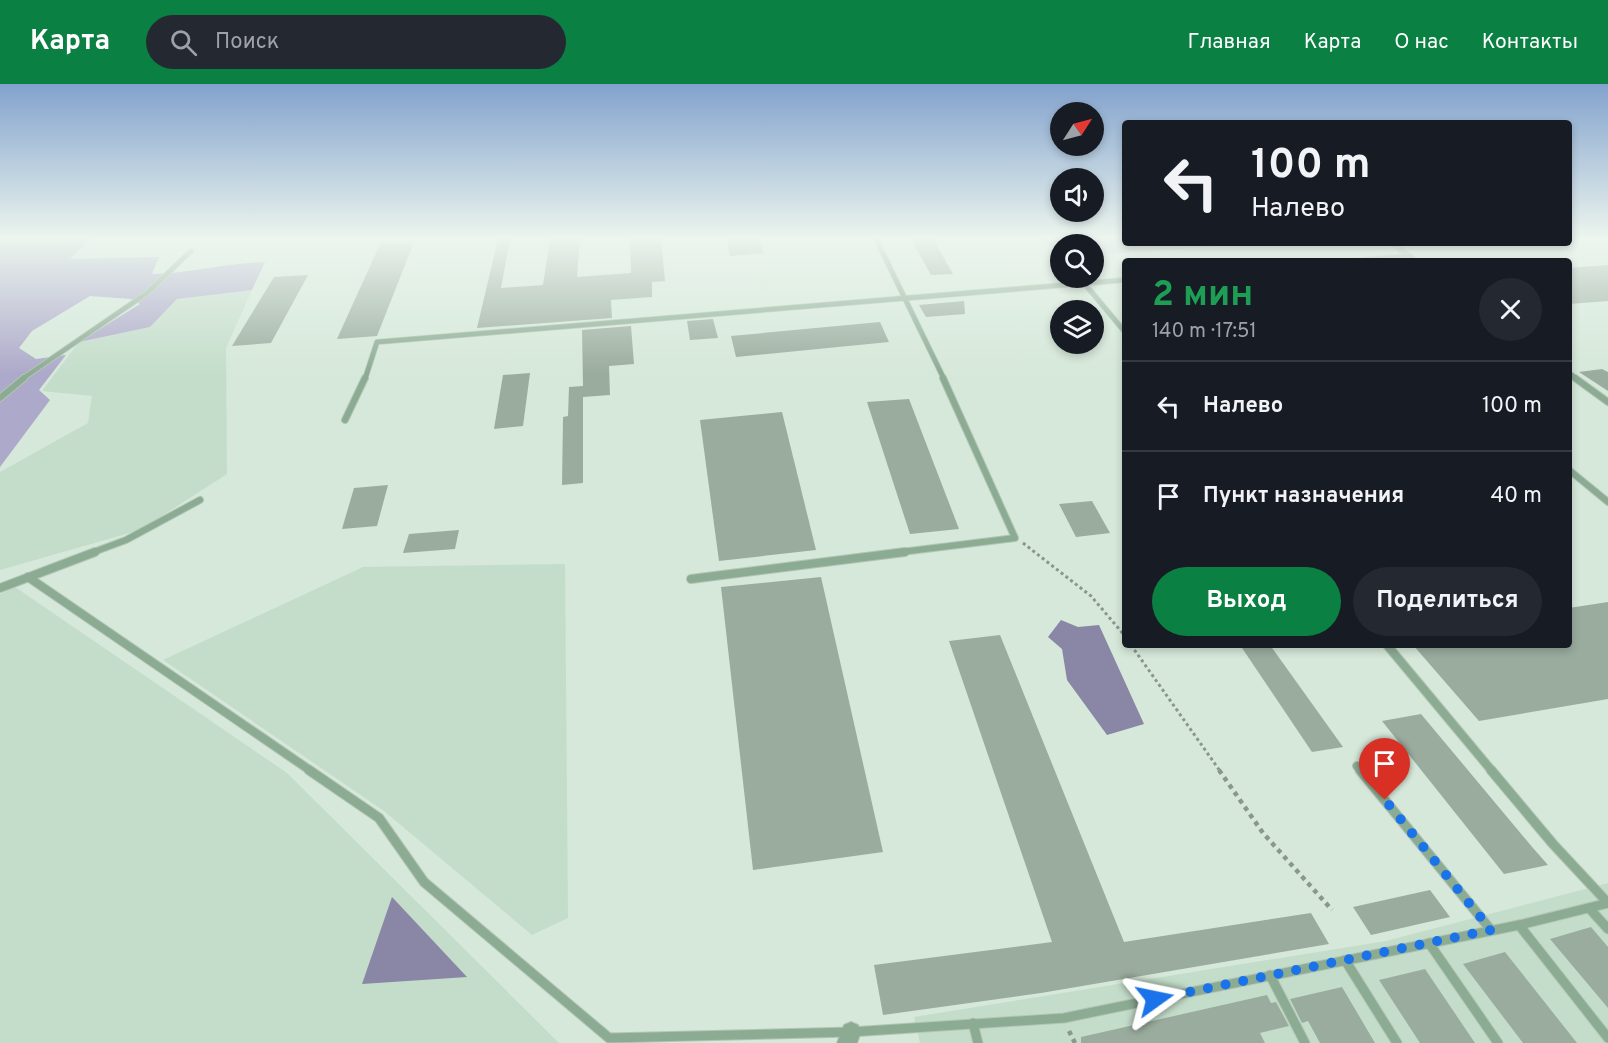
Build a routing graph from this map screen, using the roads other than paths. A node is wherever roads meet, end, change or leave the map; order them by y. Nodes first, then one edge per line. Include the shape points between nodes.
1 (160, 284) edge
2 (898, 284) edge
3 (1050, 286) edge
4 (1088, 288) edge
5 (905, 297) junction
6 (1122, 328) edge
7 (1572, 375) edge
8 (0, 398) edge
9 (1608, 402) edge
10 (345, 420) dead end
11 (1572, 472) edge
12 (200, 500) dead end
13 (1608, 502) edge
14 (28, 577) junction
15 (691, 579) dead end
16 (0, 588) edge
17 (1390, 648) edge
18 (1357, 766) dead end
19 (1608, 903) edge
20 (1589, 908) junction
21 (1519, 925) junction
22 (1608, 929) edge
23 (1491, 930) junction
24 (1429, 943) junction
25 (1345, 960) junction
26 (1270, 975) junction
27 (973, 1023) junction
28 (849, 1038) edge
29 (1608, 1038) edge
30 (978, 1043) edge
31 (1305, 1043) edge
32 (1397, 1043) edge
33 (1498, 1043) edge

1 - 8 lane via 68,345
2 - 5 lane
3 - 5 lane
4 - 6 lane
5 - 10 lane via 377,342
5 - 15 lane via 1015,538
7 - 9 lane
11 - 13 lane
12 - 14 lane via 126,540
14 - 16 lane
14 - 28 lane via 379,818 424,882 609,1038
17 - 19 lane via 1553,844
18 - 23 lane
19 - 20 lane
20 - 21 lane
20 - 22 lane
21 - 23 lane
21 - 29 lane
23 - 24 lane
24 - 25 lane
24 - 33 lane
25 - 26 lane
25 - 32 lane
26 - 27 lane via 1064,1018
26 - 31 lane
27 - 28 lane
27 - 30 lane

